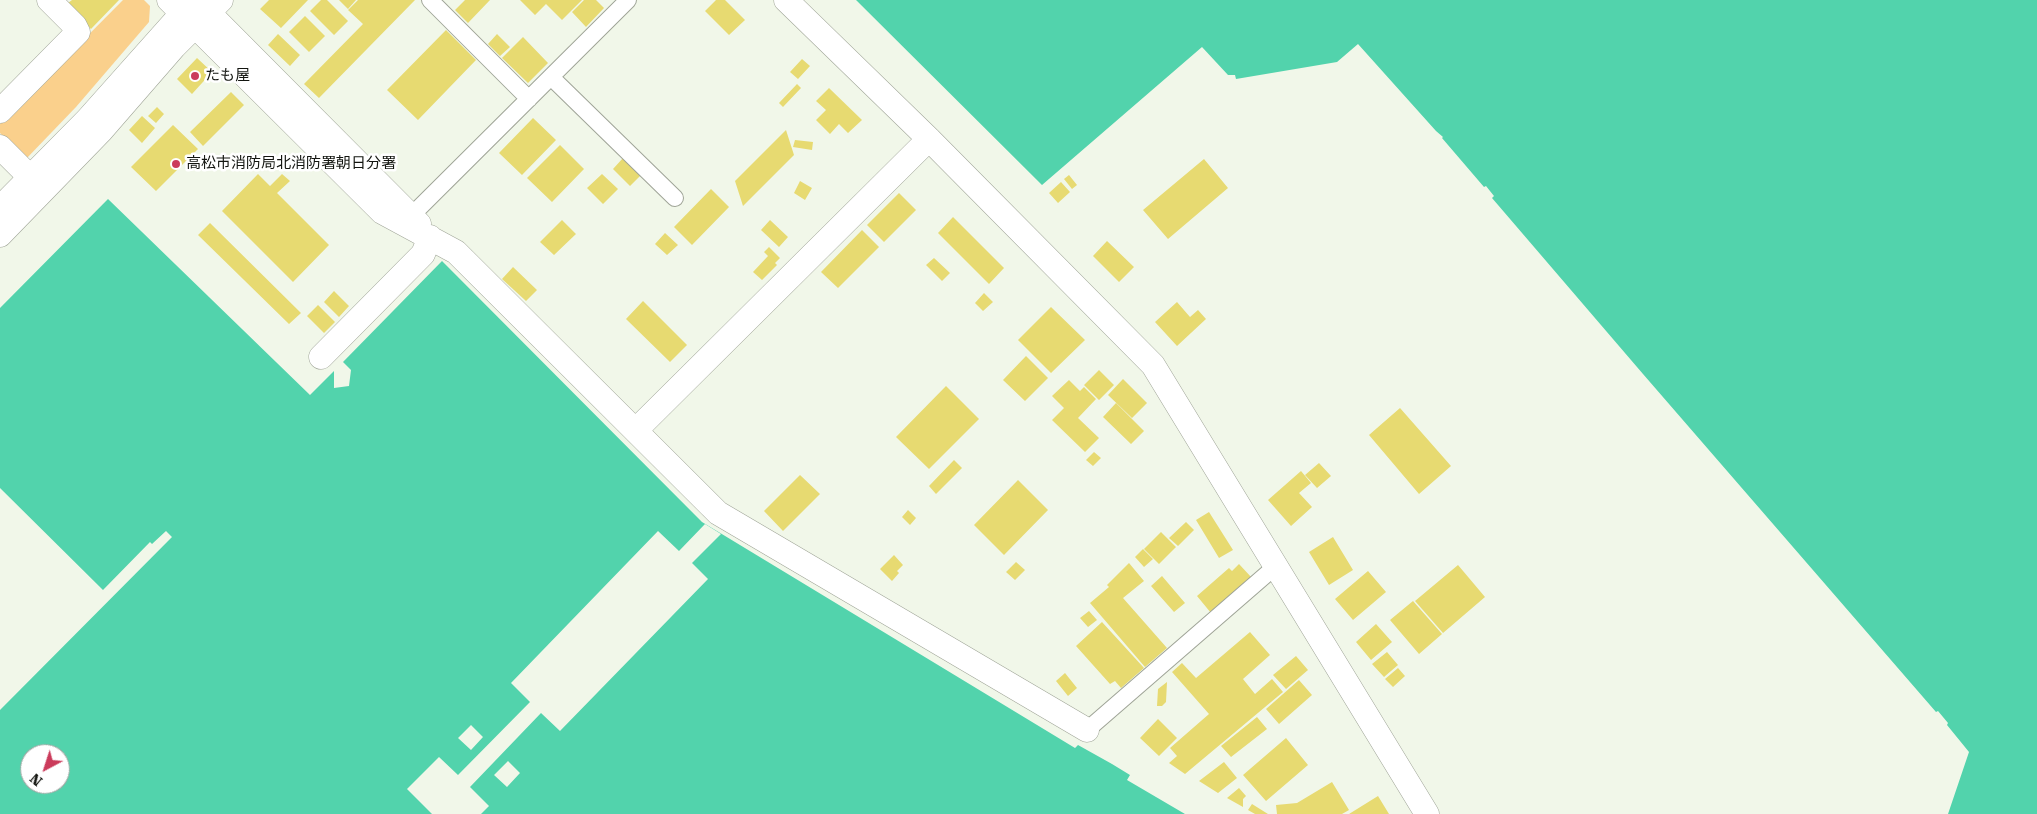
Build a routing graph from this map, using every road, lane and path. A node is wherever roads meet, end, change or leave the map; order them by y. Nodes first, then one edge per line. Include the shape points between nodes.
1 (49, 0) edge
2 (430, 0) edge
3 (628, 0) edge
4 (786, 0) edge
5 (195, 7) edge
6 (551, 77) junction
7 (529, 99) junction
8 (0, 111) edge
9 (928, 139) junction
10 (0, 147) edge
11 (38, 184) junction
12 (675, 198) dead end
13 (0, 208) edge
14 (412, 215) junction
15 (0, 235) edge
16 (430, 237) junction
17 (321, 357) dead end
18 (636, 430) junction
19 (1276, 566) junction
20 (1087, 730) joint
21 (1427, 814) edge

1 - 8 street via 76,26 78,32
2 - 7 street
3 - 6 street
4 - 9 street
5 - 11 street via 102,131
5 - 14 street
5 - 16 street via 382,212
6 - 7 street
6 - 12 street
7 - 14 street
9 - 18 street
9 - 19 street via 1153,365
10 - 11 street
11 - 13 street
11 - 15 street
14 - 16 street
16 - 17 street via 423,254
16 - 18 street via 456,252
18 - 20 street via 718,513
19 - 20 street
19 - 21 street

